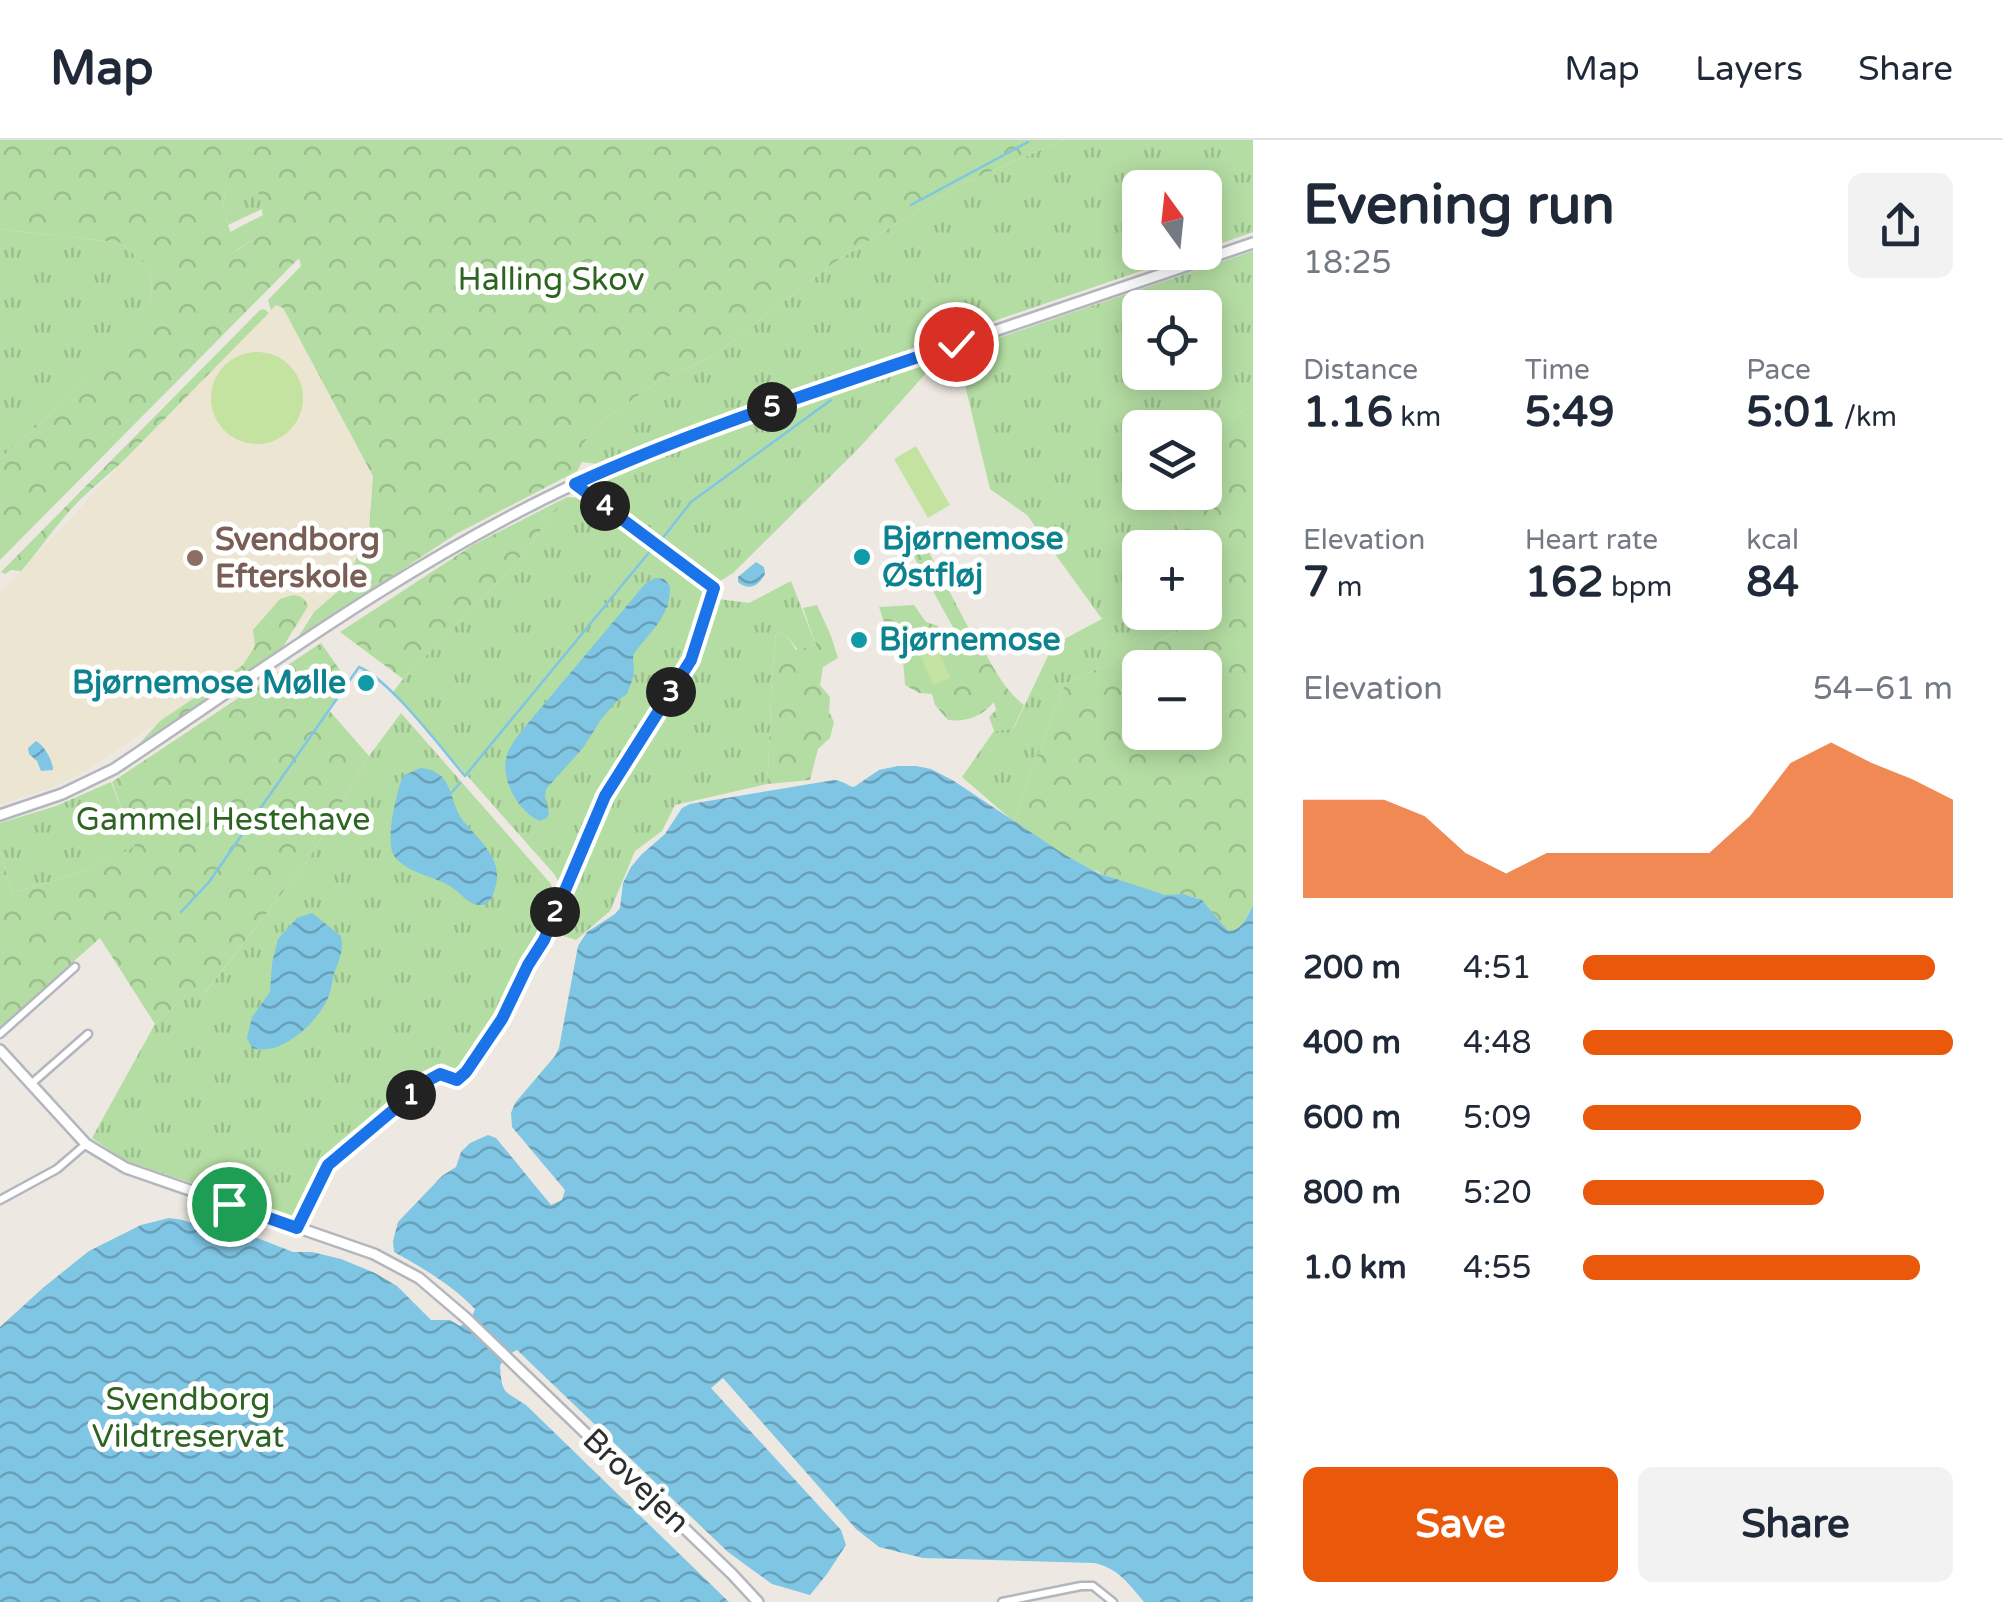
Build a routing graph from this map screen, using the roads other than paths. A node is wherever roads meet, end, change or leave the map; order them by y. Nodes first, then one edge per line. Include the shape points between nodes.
1 (1253, 242) edge
2 (575, 484) junction
3 (0, 815) edge
4 (75, 968) dead end
5 (0, 1034) edge
6 (88, 1034) dead end
7 (0, 1050) edge
8 (31, 1084) junction
9 (86, 1144) junction
10 (0, 1200) edge
11 (297, 1228) junction
12 (758, 1602) edge
13 (1002, 1602) edge
14 (1113, 1602) edge

1 - 2 street via 748,415
2 - 3 street via 407,574 114,769
2 - 11 street via 714,588 691,660 605,796 544,940 466,1072 457,1080 440,1074 429,1080 328,1165
4 - 5 street
6 - 8 street
7 - 8 street, Brovejen
8 - 9 street, Brovejen
9 - 10 street
9 - 11 street, Brovejen via 147,1177
11 - 12 street, Brovejen via 374,1254 435,1290
13 - 14 street via 1081,1586 1093,1586

